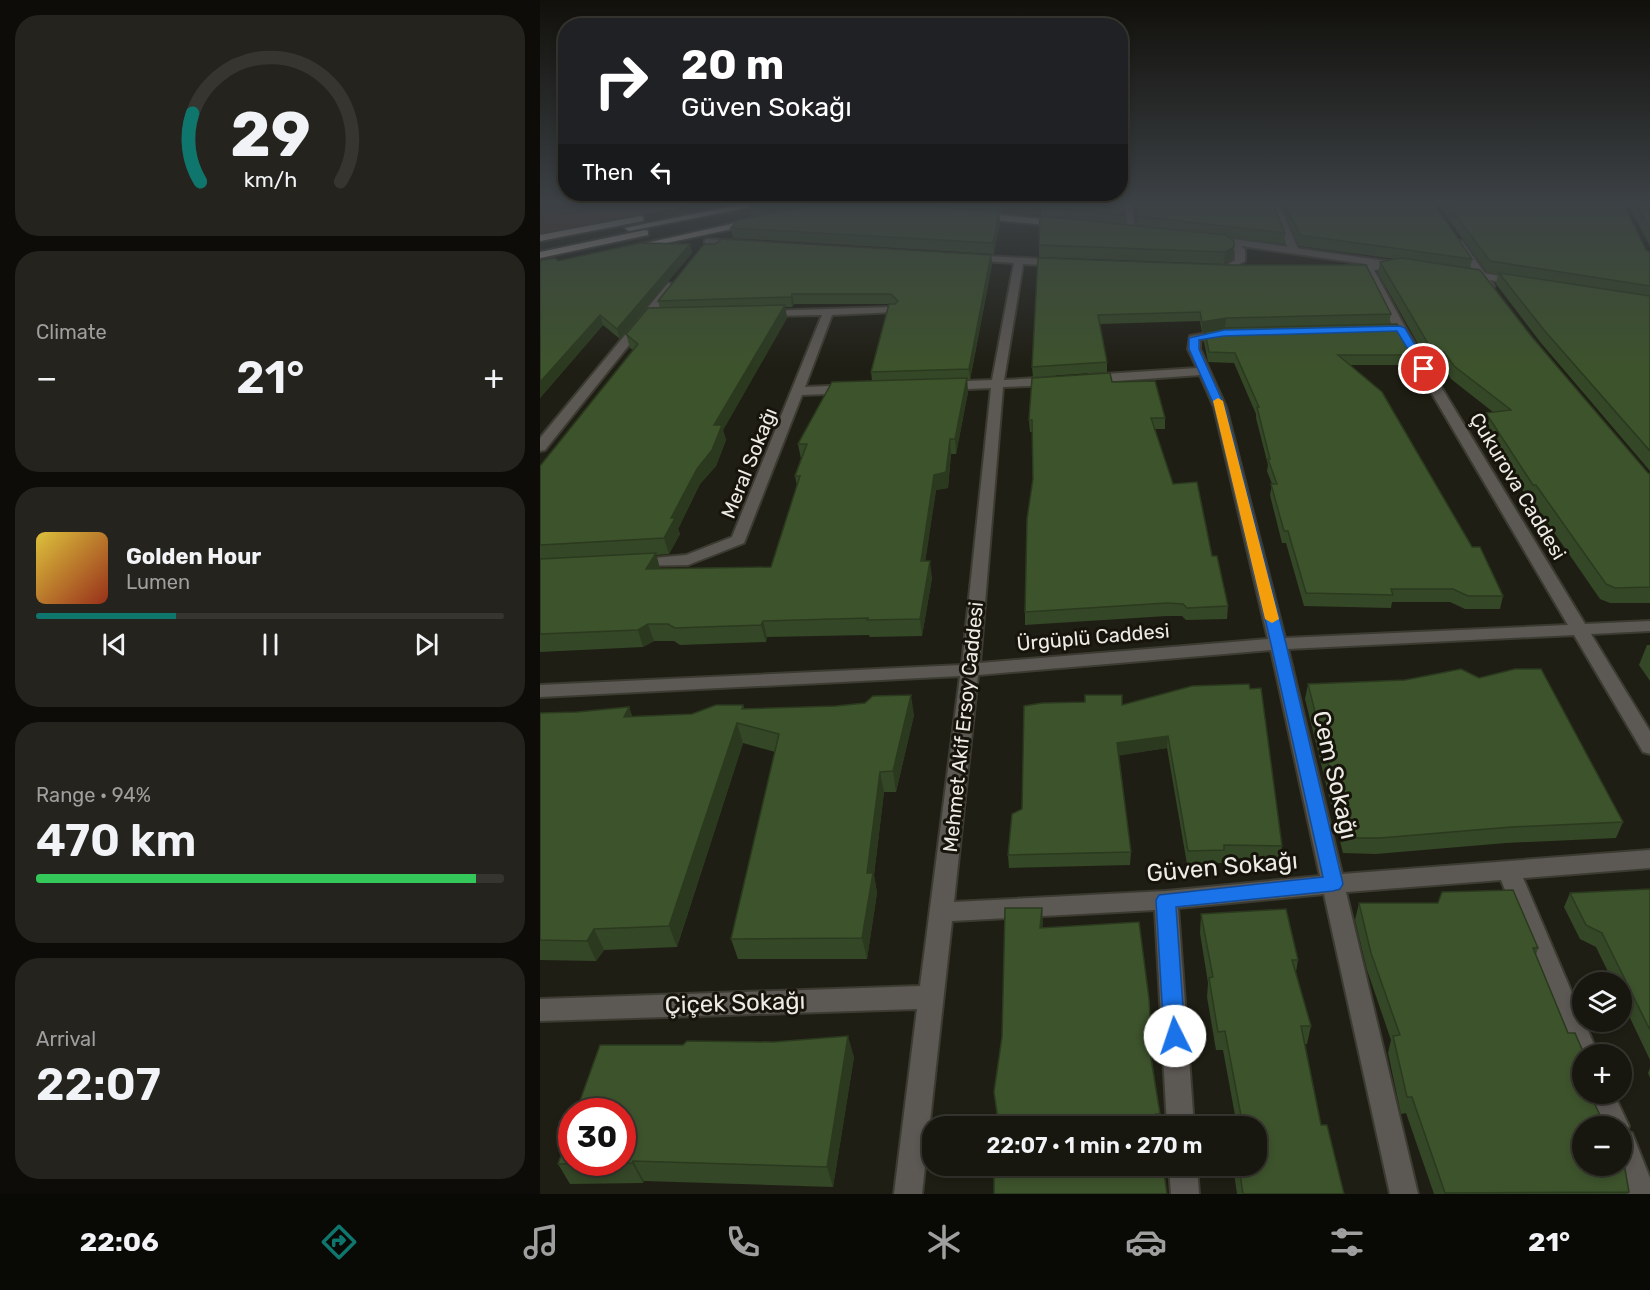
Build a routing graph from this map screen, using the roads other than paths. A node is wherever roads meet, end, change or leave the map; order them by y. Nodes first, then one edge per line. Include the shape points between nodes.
1 (959, 257) edge
2 (1240, 257) edge
3 (1342, 257) edge
4 (1468, 257) edge
5 (1019, 261) junction
6 (1070, 263) edge
7 (1215, 269) edge
8 (1226, 269) junction
9 (1247, 269) edge
10 (1334, 269) edge
11 (1369, 269) junction
12 (682, 272) edge
13 (1450, 272) edge
14 (1481, 275) junction
15 (1526, 283) edge
16 (1494, 293) edge
17 (892, 310) edge
18 (828, 312) junction
19 (748, 314) edge
20 (1236, 333) edge
21 (1205, 371) junction
22 (997, 385) junction
23 (927, 387) edge
24 (869, 389) edge
25 (799, 391) junction
26 (540, 447) edge
27 (620, 564) edge
28 (1650, 626) edge
29 (1579, 630) junction
30 (1278, 644) junction
31 (970, 670) junction
32 (540, 692) edge
33 (1650, 747) edge
34 (1650, 859) edge
35 (1509, 870) junction
36 (1333, 884) junction
37 (1166, 900) junction
38 (942, 912) junction
39 (931, 997) junction
40 (540, 1010) edge
41 (1581, 1044) edge
42 (1179, 1116) edge
43 (1632, 1168) edge
44 (1184, 1176) edge
45 (908, 1194) edge
46 (1185, 1194) edge
47 (1404, 1194) edge
48 (1642, 1194) edge

1 - 5 street
2 - 8 street via 1240,261
3 - 11 street via 1402,266
4 - 14 street
5 - 6 street
5 - 22 street, Mehmet Akif Ersoy Caddesi
7 - 8 street
8 - 9 street
10 - 11 street
11 - 29 street, Çukurova Caddesi via 1394,329
12 - 26 street via 652,316
13 - 14 street
14 - 15 street
14 - 16 street
17 - 18 street
18 - 19 street
18 - 25 street, Meral Sokağı
20 - 21 street, Cem Sokağı via 1194,338 1194,349
21 - 22 street
21 - 30 street, Cem Sokağı via 1220,407
22 - 23 street
22 - 31 street, Mehmet Akif Ersoy Caddesi
24 - 25 street
25 - 27 street, Meral Sokağı via 739,540 688,560
28 - 29 street, Ürgüplü Caddesi
29 - 30 street, Ürgüplü Caddesi
29 - 33 street, Çukurova Caddesi
30 - 31 street, Ürgüplü Caddesi
30 - 36 street, Cem Sokağı
31 - 32 street, Ürgüplü Caddesi
31 - 38 street, Mehmet Akif Ersoy Caddesi
34 - 35 street, Güven Sokağı
35 - 36 street, Güven Sokağı
35 - 41 street
36 - 37 street, Güven Sokağı
36 - 47 street, Cem Sokağı
37 - 38 street, Güven Sokağı
37 - 42 street
38 - 39 street, Mehmet Akif Ersoy Caddesi
39 - 40 street, Çiçek Sokağı
39 - 45 street, Mehmet Akif Ersoy Caddesi
43 - 48 street
44 - 46 street

